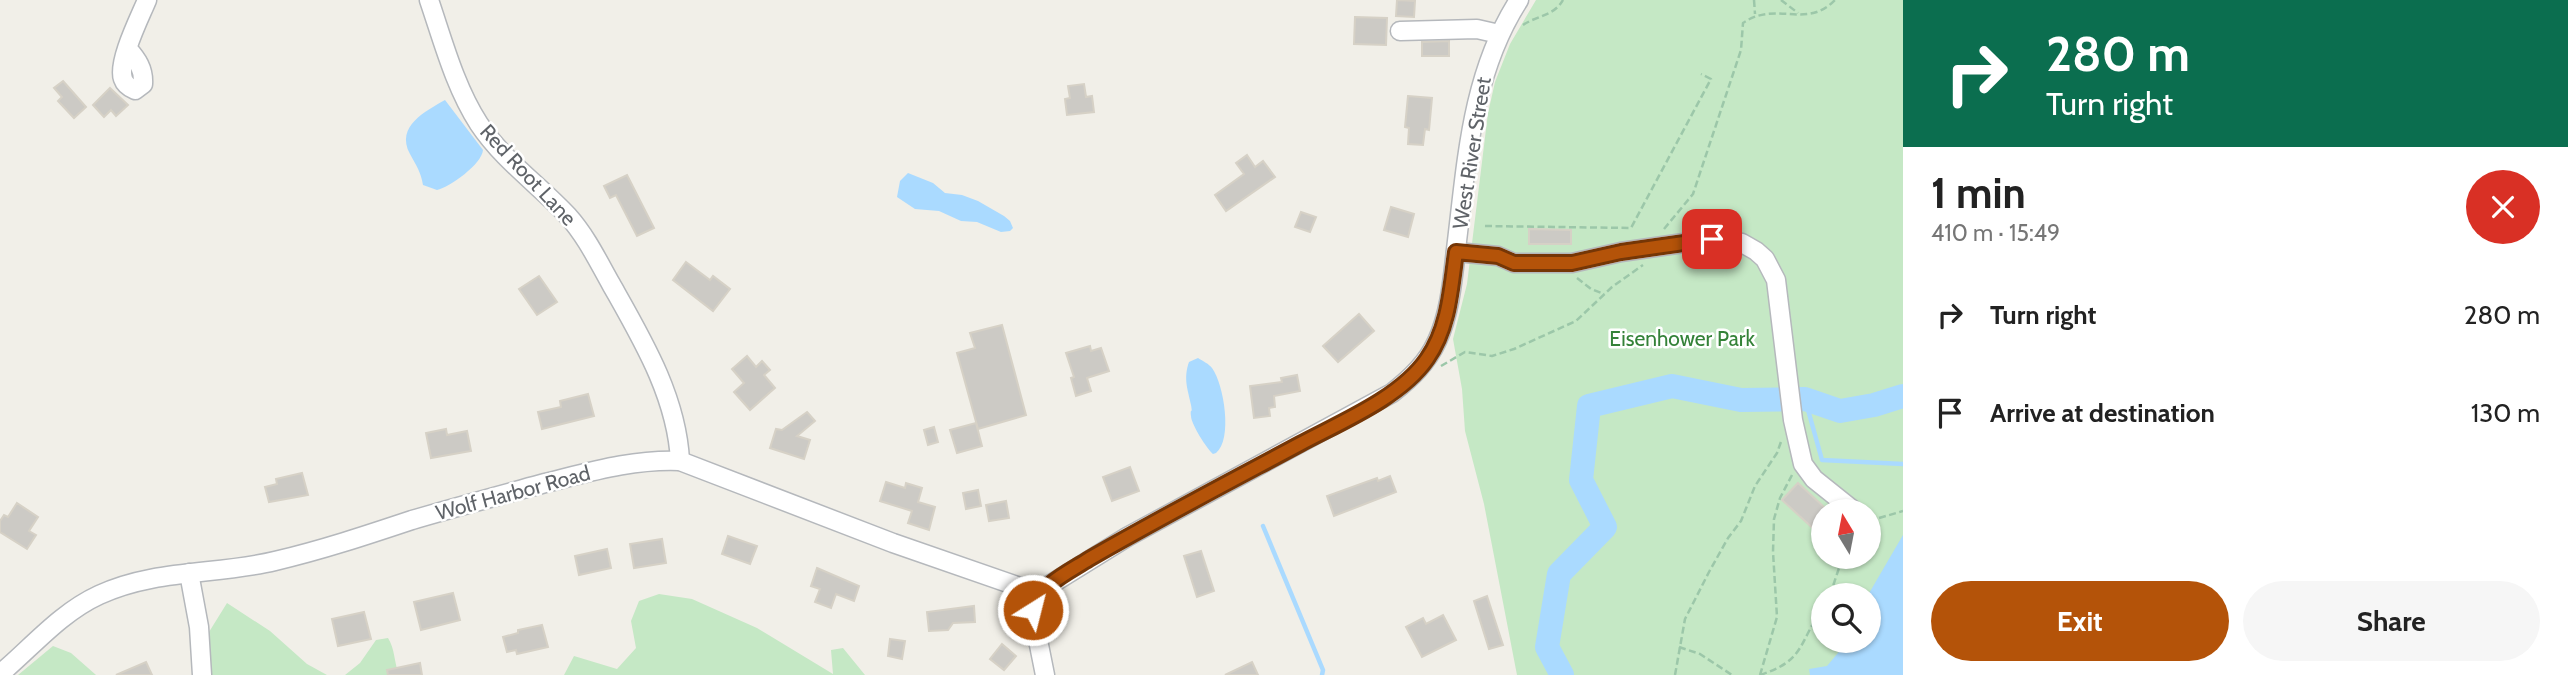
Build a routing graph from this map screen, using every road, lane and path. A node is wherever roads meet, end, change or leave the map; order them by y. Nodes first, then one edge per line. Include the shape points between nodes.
1 (147, 0) edge
2 (429, 0) edge
3 (1519, 0) edge
4 (1563, 0) edge
5 (1754, 0) edge
6 (1782, 0) edge
7 (1835, 0) edge
8 (1798, 13) junction
9 (1755, 14) junction
10 (1400, 31) dead end
11 (1499, 34) junction
12 (128, 49) dead end
13 (1701, 74) dead end
14 (1485, 226) dead end
15 (1655, 248) junction
16 (1456, 252) junction
17 (1572, 263) junction
18 (1604, 294) junction
19 (1437, 368) dead end
20 (1793, 414) junction
21 (680, 461) junction
22 (1803, 464) junction
23 (1839, 499) edge
24 (1903, 511) edge
25 (1881, 517) edge
26 (189, 573) junction
27 (1040, 594) junction
28 (1811, 625) edge
29 (1679, 647) junction
30 (0, 674) edge
31 (202, 675) edge
32 (1045, 675) edge
33 (1675, 675) edge
34 (1732, 675) edge
35 (1760, 675) edge

1 - 12 street
2 - 21 street, Red Root Lane via 478,123 581,232 638,332 674,416
3 - 11 street, West River Street
4 - 11 path via 1550,14
5 - 9 path
6 - 8 path
7 - 8 path via 1815,14
8 - 9 path
9 - 15 path via 1743,23 1741,50 1693,194 1664,229
10 - 11 street via 1476,29
11 - 16 street, West River Street via 1476,110
13 - 14 path via 1711,79 1631,228
15 - 17 street
15 - 18 path via 1639,270
15 - 20 street via 1729,240 1765,259 1776,280
16 - 17 street via 1498,256 1514,263
16 - 27 street, West River Street via 1442,331 1428,358 1408,380 1349,418 1127,537
17 - 18 path via 1578,280
18 - 19 path via 1576,321 1514,349 1492,356 1465,352
20 - 22 street
20 - 29 path via 1777,453 1685,619
21 - 26 street, Wolf Harbor Road via 603,468 285,559
21 - 27 street, Wolf Harbor Road
22 - 23 street
22 - 35 path via 1788,482 1774,519 1777,617
24 - 25 path
26 - 30 street, Wolf Harbor Road via 137,582 91,600 51,627
26 - 31 street
27 - 32 street via 1033,615
28 - 35 path via 1798,654
29 - 33 path
29 - 34 path via 1700,654

